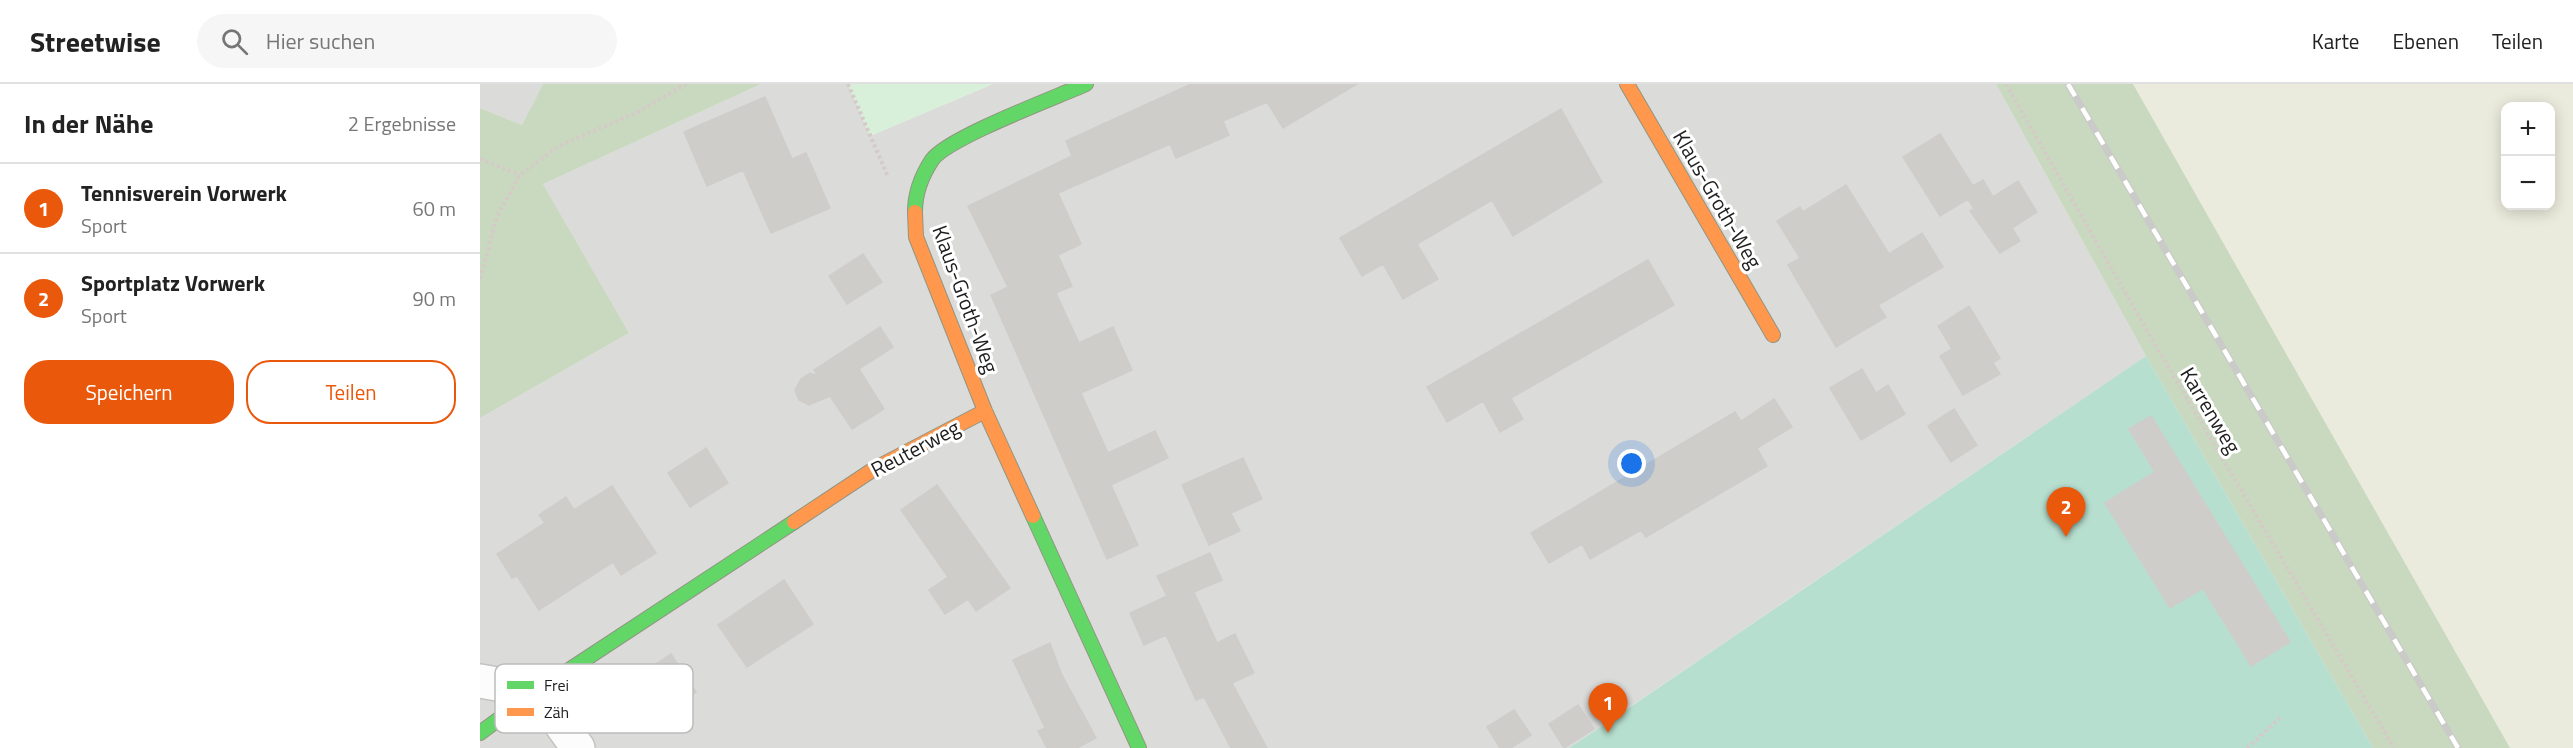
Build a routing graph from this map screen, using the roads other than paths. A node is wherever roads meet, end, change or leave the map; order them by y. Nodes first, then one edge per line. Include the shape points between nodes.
1 (1086, 84) edge
2 (1627, 84) edge
3 (1773, 335) dead end
4 (985, 411) junction
5 (578, 664) edge
6 (480, 681) edge
7 (495, 684) edge
8 (495, 722) edge
9 (480, 733) edge
10 (567, 733) edge
11 (578, 748) edge
12 (1139, 748) edge

1 - 4 street, Klaus-Groth-Weg via 960,139 933,158 915,196 916,237
2 - 3 street, Klaus-Groth-Weg
4 - 5 street, Reuterweg via 874,469
4 - 12 street, Reuterweg
6 - 7 street
8 - 9 street, Reuterweg
10 - 11 street

